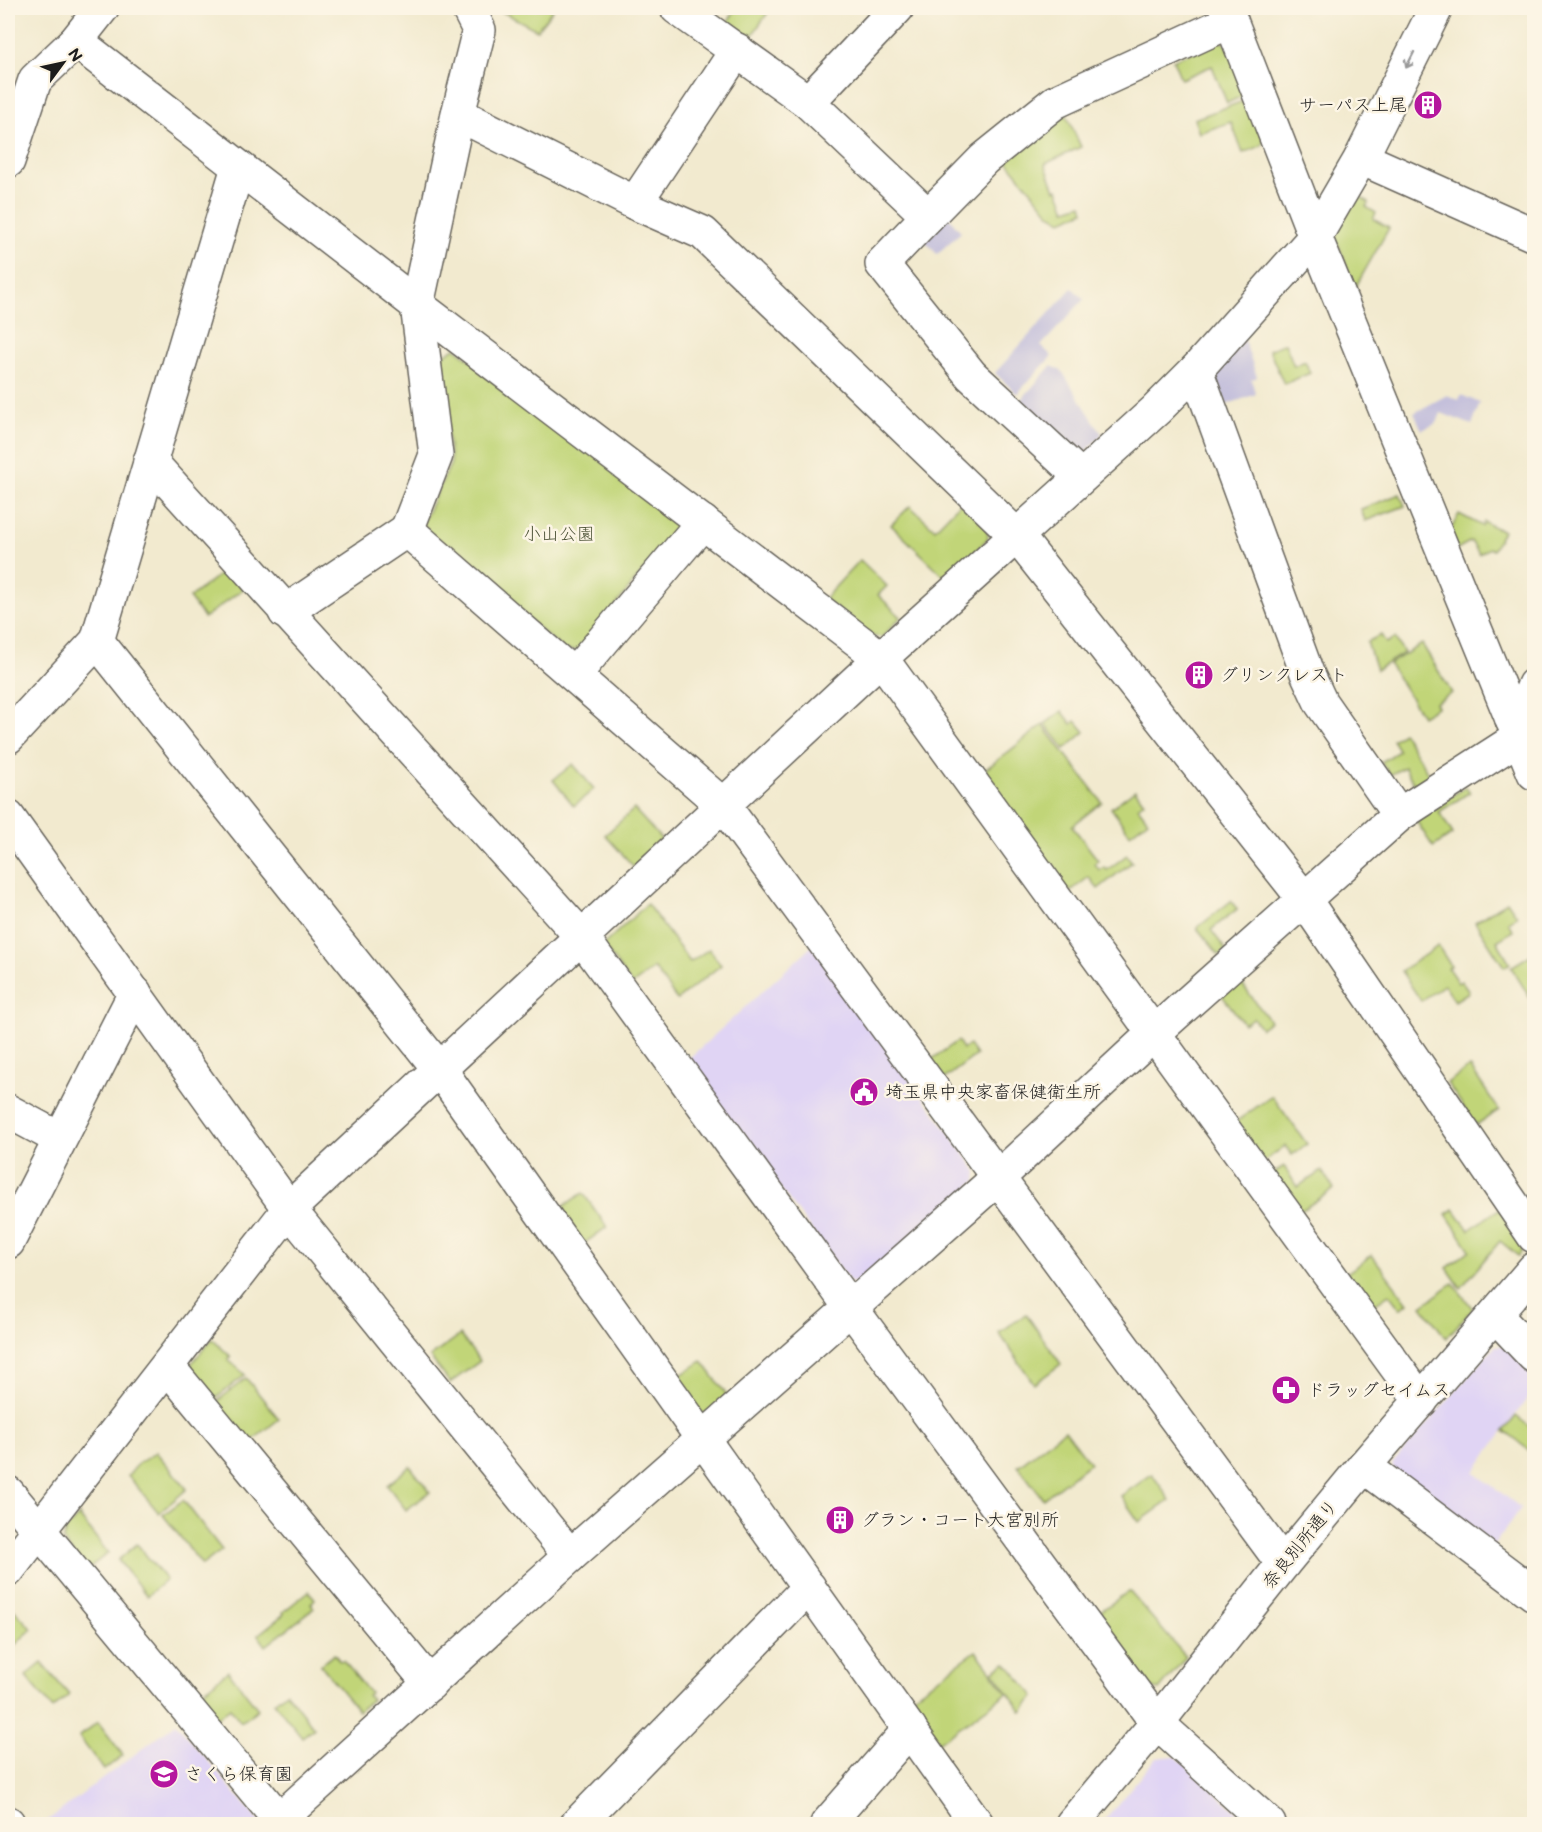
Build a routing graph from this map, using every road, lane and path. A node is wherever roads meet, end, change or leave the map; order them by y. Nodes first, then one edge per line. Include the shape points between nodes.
1 (102, 8) edge
2 (468, 8) edge
3 (676, 8) edge
4 (897, 8) edge
5 (1436, 8) edge
6 (1229, 14) edge
7 (76, 41) junction
8 (737, 50) junction
9 (808, 102) junction
10 (458, 114) junction
11 (1361, 158) junction
12 (8, 161) edge
13 (238, 167) junction
14 (635, 203) junction
15 (928, 216) junction
16 (1534, 235) edge
17 (1315, 237) junction
18 (417, 305) junction
19 (1196, 370) junction
20 (150, 461) junction
21 (1081, 477) junction
22 (703, 522) junction
23 (406, 530) junction
24 (1017, 536) junction
25 (285, 612) junction
26 (97, 640) junction
27 (880, 658) junction
28 (574, 675) junction
29 (1534, 685) edge
30 (1516, 728) junction
31 (8, 737) edge
32 (1534, 773) edge
33 (724, 806) junction
34 (1400, 815) junction
35 (8, 817) edge
36 (1304, 899) junction
37 (581, 936) junction
38 (135, 993) junction
39 (1153, 1034) junction
40 (440, 1070) junction
41 (8, 1111) edge
42 (60, 1139) junction
43 (999, 1177) junction
44 (290, 1209) junction
45 (1534, 1236) edge
46 (8, 1242) edge
47 (1534, 1269) edge
48 (851, 1308) junction
49 (1495, 1315) junction
50 (1534, 1356) edge
51 (168, 1367) junction
52 (1421, 1401) junction
53 (704, 1439) junction
54 (1364, 1466) junction
55 (8, 1493) edge
56 (38, 1530) junction
57 (570, 1556) junction
58 (1282, 1564) junction
59 (8, 1570) edge
60 (809, 1587) junction
61 (1534, 1594) edge
62 (430, 1684) junction
63 (1157, 1724) junction
64 (910, 1729) junction
65 (281, 1822) edge
66 (578, 1824) edge
67 (827, 1824) edge
68 (977, 1824) edge
69 (1072, 1824) edge
70 (1269, 1824) edge

1 - 7 street
2 - 10 street via 478,30
3 - 8 street
4 - 9 street
5 -> 11 street
6 - 15 street via 1055,102 984,159
6 - 17 street
7 - 12 street via 35,80
7 - 13 street
8 - 9 street
8 - 14 street
9 - 15 street
10 - 14 street
10 - 18 street
11 - 16 street
11 - 17 street
13 - 18 street
13 - 20 street
14 - 24 street via 703,233
15 - 21 street via 882,264 971,375
17 - 19 street
17 - 30 street
18 - 22 street
18 - 23 street via 436,454
19 - 21 street
19 - 34 street via 1307,673 1321,703
20 - 25 street
20 - 26 street
21 - 24 street
22 - 27 street
22 - 28 street
23 - 25 street
23 - 28 street
24 - 27 street
24 - 36 street
25 - 37 street
26 - 31 street
26 - 40 street
27 - 33 street
27 - 39 street
28 - 33 street
29 - 30 street
30 - 32 street
30 - 34 street
33 - 37 street
33 - 43 street
34 - 36 street
35 - 38 street
36 - 39 street
36 - 45 street
37 - 40 street
37 - 48 street
38 - 42 street
38 - 44 street
39 - 43 street
39 - 52 street
40 - 44 street
40 - 53 street
41 - 42 street
42 - 46 street
43 - 48 street
43 - 58 street
44 - 51 street
44 - 57 street
47 - 49 street, 奈良別所通り
48 - 53 street
48 - 63 street
49 - 50 street
49 - 52 street, 奈良別所通り
51 - 56 street
51 - 62 street
52 - 54 street, 奈良別所通り
53 - 57 street
53 - 60 street
54 - 58 street, 奈良別所通り
54 - 61 street
55 - 56 street
56 - 59 street
56 - 65 street
57 - 62 street
58 - 63 street, 奈良別所通り
60 - 64 street
60 - 66 street
62 - 65 street
63 - 69 street, 奈良別所通り
63 - 70 street
64 - 67 street
64 - 68 street

